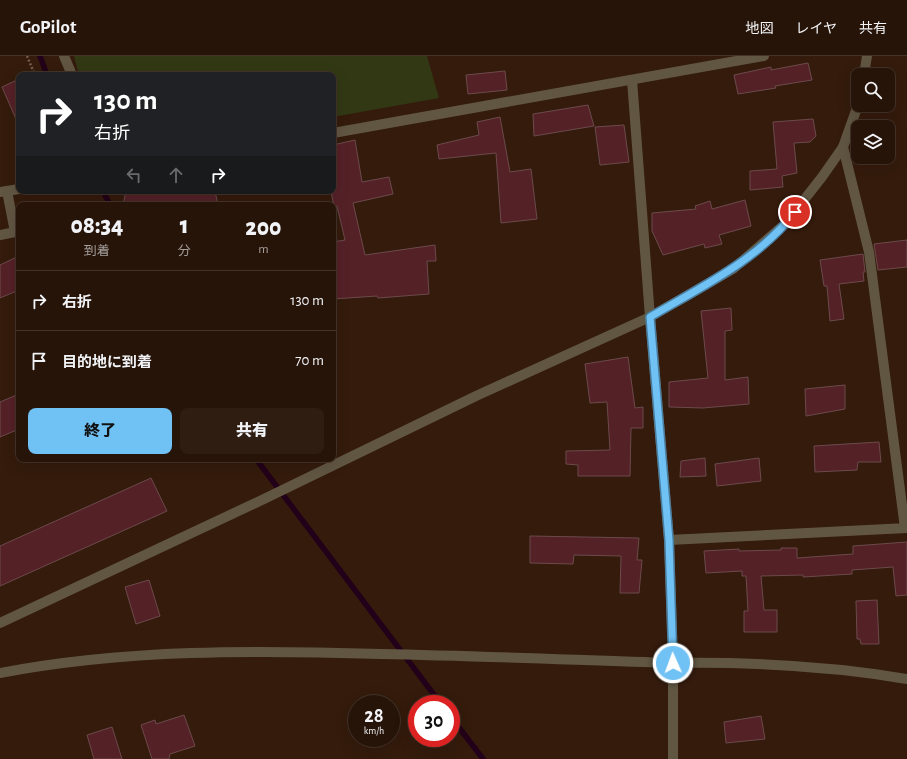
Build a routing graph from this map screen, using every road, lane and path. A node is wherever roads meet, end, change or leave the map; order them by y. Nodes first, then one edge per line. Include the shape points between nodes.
1 (27, 56) edge
2 (64, 56) edge
3 (764, 56) edge
4 (867, 56) edge
5 (865, 68) edge
6 (34, 72) edge
7 (71, 72) edge
8 (632, 80) junction
9 (856, 112) edge
10 (336, 132) edge
11 (843, 147) junction
12 (16, 190) edge
13 (3, 192) edge
14 (0, 235) edge
15 (650, 317) junction
16 (906, 528) edge
17 (669, 540) junction
18 (0, 623) edge
19 (673, 663) junction
20 (0, 673) edge
21 (907, 679) edge
22 (674, 759) edge

1 - 6 path
2 - 7 street
3 - 8 street
4 - 5 street
8 - 10 street
8 - 15 street
9 - 11 street
11 - 15 street via 785,224 733,269
11 - 16 street via 869,252
12 - 13 street
13 - 14 street via 16,232
15 - 17 street
15 - 18 street via 476,396
16 - 17 street
17 - 19 street
19 - 20 street via 288,650 146,655 39,665
19 - 21 street via 731,662 877,674
19 - 22 street

